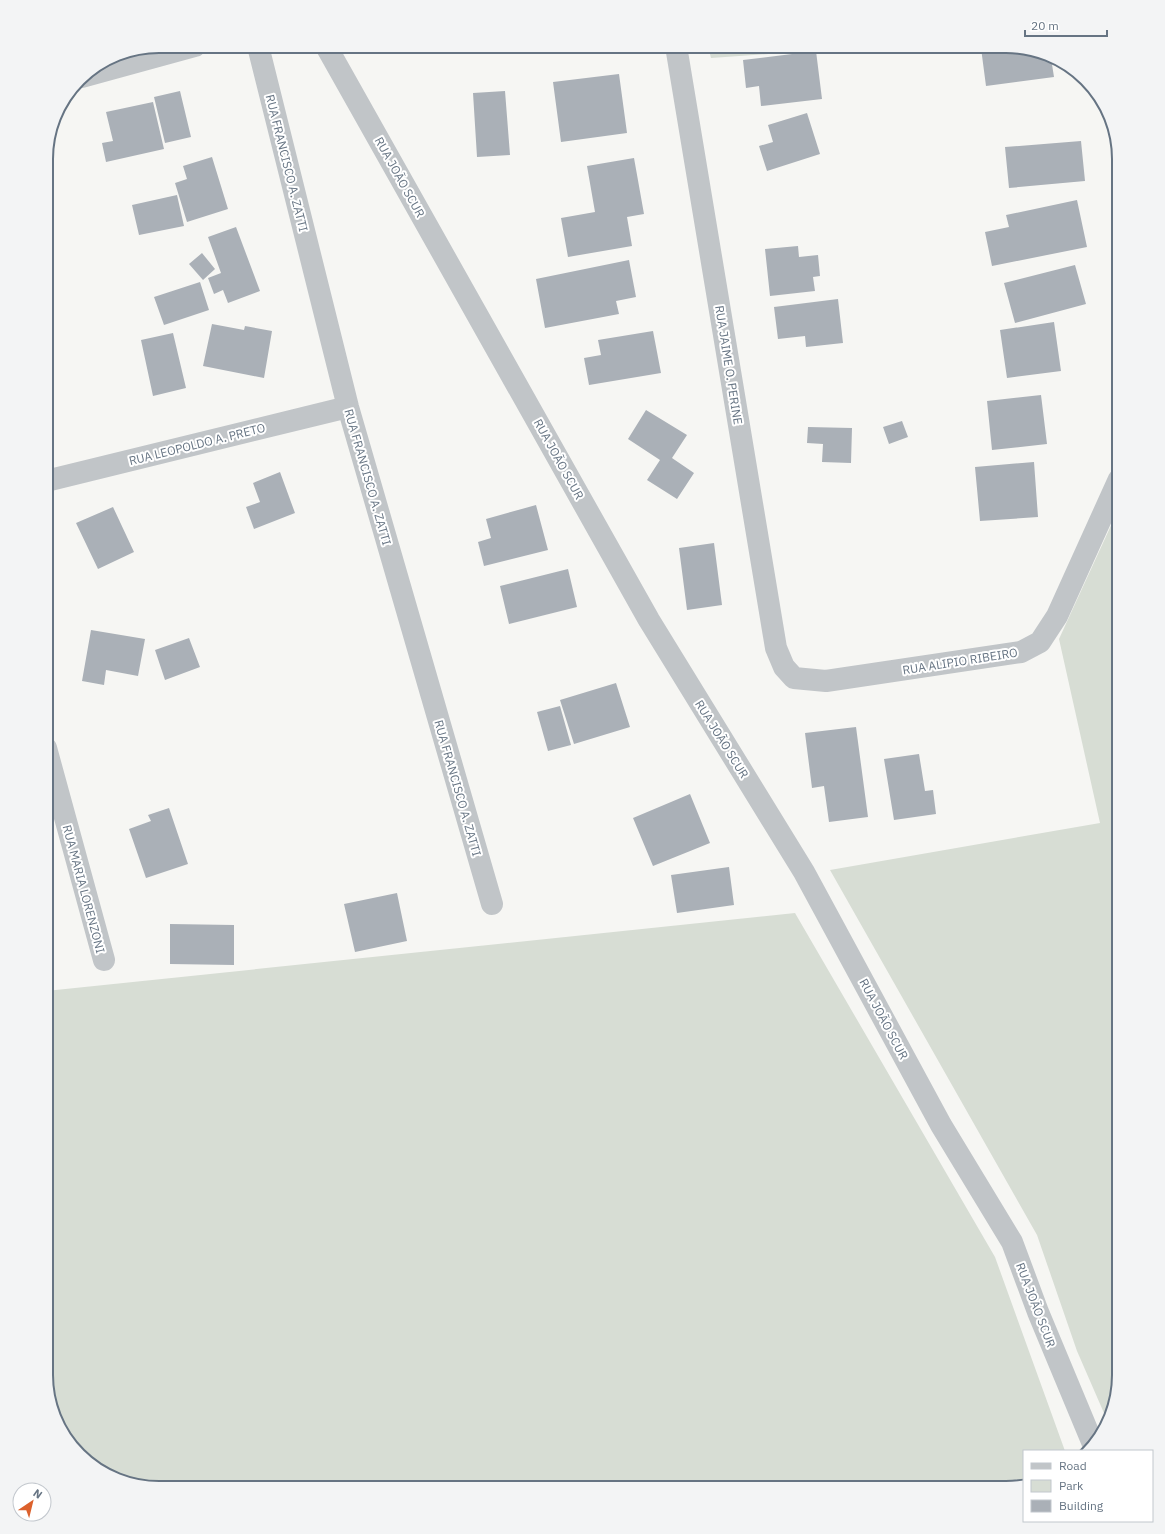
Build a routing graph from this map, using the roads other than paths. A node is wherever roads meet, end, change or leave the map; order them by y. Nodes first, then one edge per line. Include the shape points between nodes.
1 (169, 53) edge
2 (260, 53) edge
3 (330, 53) edge
4 (677, 53) edge
5 (97, 73) edge
6 (348, 407) junction
7 (53, 479) edge
8 (1112, 494) edge
9 (794, 678) joint
10 (53, 774) edge
11 (492, 904) dead end
12 (104, 960) dead end
13 (1090, 1440) edge

1 - 5 street
2 - 6 street, RUA FRANCISCO A. ZATTI
3 - 13 street, RUA JOÃO SCUR via 649,620 804,872 941,1125 1012,1242
4 - 9 street, RUA JAIME O. PERINE via 776,648 784,667
6 - 7 street, RUA LEOPOLDO A. PRETO
6 - 11 street, RUA FRANCISCO A. ZATTI
8 - 9 street, RUA ALIPIO RIBEIRO via 1057,616 1040,642 1014,654 826,681
10 - 12 street, RUA MARIA LORENZONI

